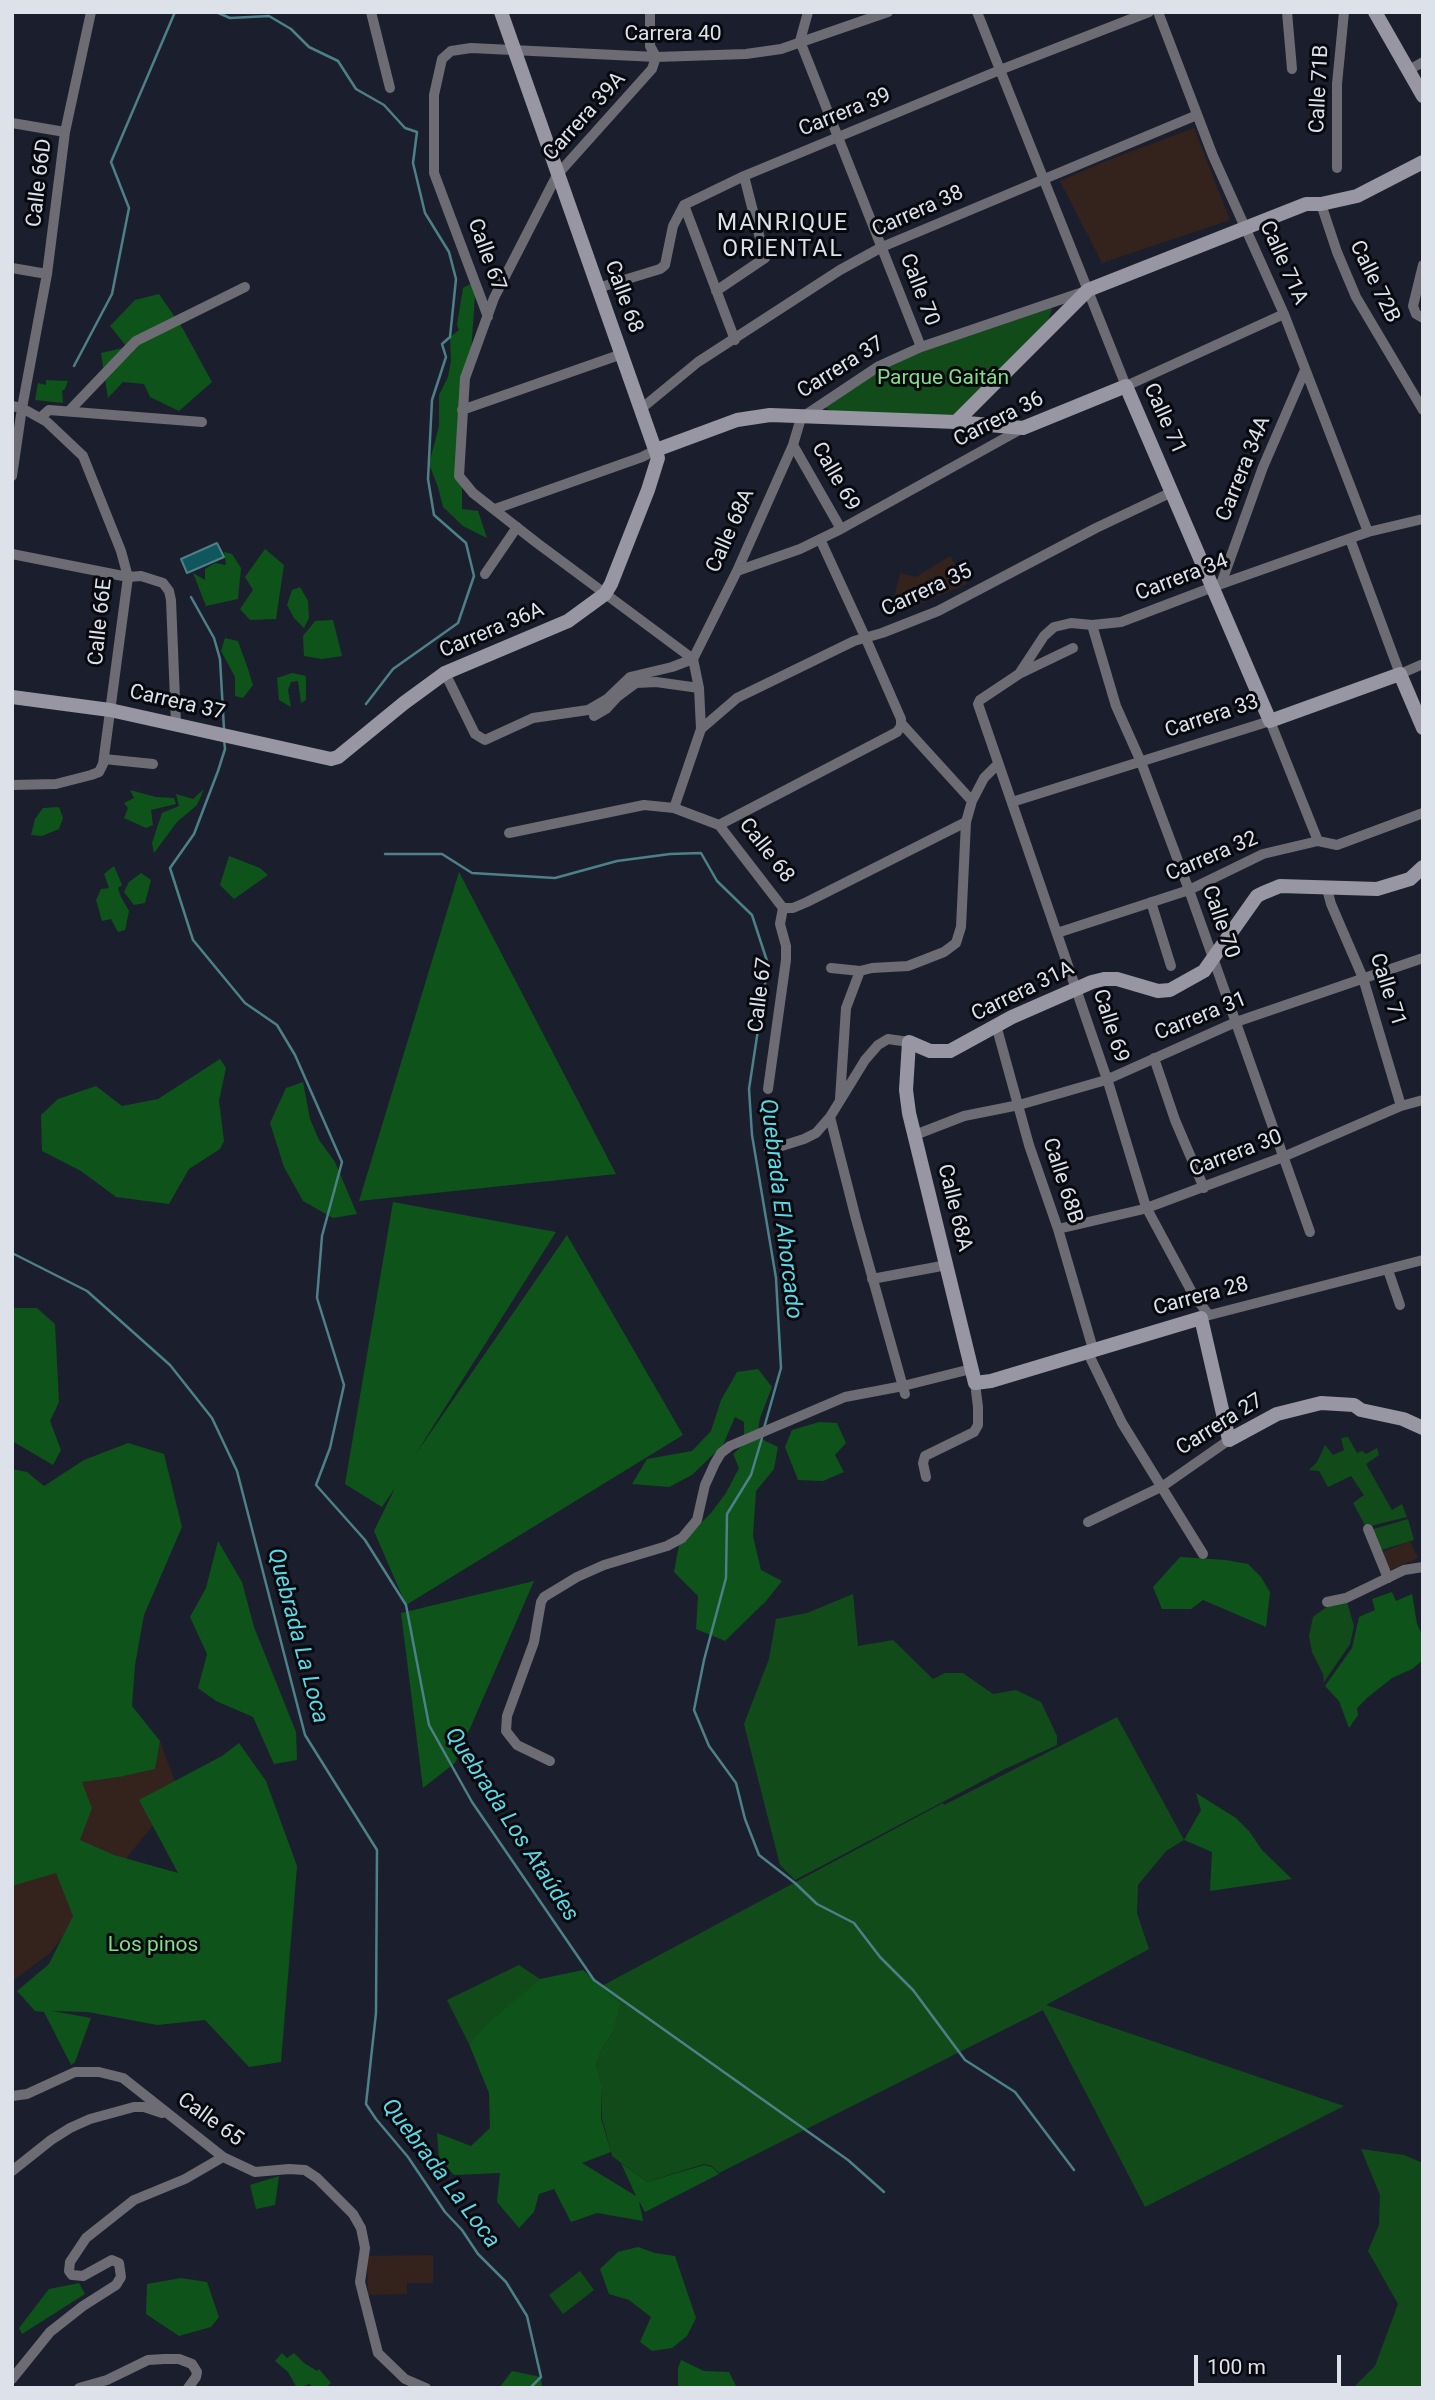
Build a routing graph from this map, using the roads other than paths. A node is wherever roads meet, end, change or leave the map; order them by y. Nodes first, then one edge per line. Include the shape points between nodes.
1 (371, 12) edge
2 (501, 12) edge
3 (650, 12) edge
4 (808, 12) edge
5 (888, 12) edge
6 (977, 12) edge
7 (1149, 12) edge
8 (1158, 12) edge
9 (1287, 12) edge
10 (1345, 12) edge
11 (1375, 12) edge
12 (91, 16) edge
13 (800, 41) junction
14 (451, 51) joint
15 (516, 51) junction
16 (656, 57) junction
17 (1423, 62) edge
18 (1292, 69) dead end
19 (1000, 70) junction
20 (1409, 70) junction
21 (390, 88) dead end
22 (1423, 96) edge
23 (1197, 114) junction
24 (12, 123) edge
25 (65, 132) junction
26 (838, 137) junction
27 (1423, 162) edge
28 (1337, 168) dead end
29 (557, 175) junction
30 (744, 176) junction
31 (1043, 179) junction
32 (1321, 204) junction
33 (684, 205) junction
34 (1244, 227) junction
35 (882, 247) junction
36 (1423, 265) edge
37 (12, 268) edge
38 (47, 274) junction
39 (245, 287) dead end
40 (598, 288) junction
41 (1088, 290) junction
42 (716, 291) junction
43 (1284, 314) junction
44 (1420, 316) edge
45 (488, 317) junction
46 (735, 340) junction
47 (921, 346) junction
48 (622, 354) junction
49 (1305, 370) junction
50 (1126, 386) junction
51 (17, 407) edge
52 (642, 408) junction
53 (463, 410) junction
54 (1423, 410) edge
55 (68, 411) junction
56 (40, 418) junction
57 (801, 418) junction
58 (202, 422) dead end
59 (956, 422) junction
60 (1023, 428) junction
61 (793, 445) junction
62 (656, 450) junction
63 (12, 476) edge
64 (1172, 492) junction
65 (495, 509) junction
66 (1423, 519) edge
67 (517, 527) junction
68 (841, 529) junction
69 (1368, 532) junction
70 (820, 539) junction
71 (1350, 539) junction
72 (12, 554) edge
73 (737, 571) junction
74 (485, 574) dead end
75 (128, 577) junction
76 (1217, 585) junction
77 (604, 594) junction
78 (1092, 625) junction
79 (866, 639) junction
80 (1073, 648) dead end
81 (693, 659) junction
82 (1423, 664) edge
83 (445, 673) junction
84 (1019, 674) junction
85 (1400, 674) junction
86 (699, 688) junction
87 (12, 697) edge
88 (980, 700) joint
89 (110, 709) junction
90 (594, 716) dead end
91 (1270, 721) junction
92 (176, 724) junction
93 (901, 724) junction
94 (1423, 728) edge
95 (701, 729) junction
96 (104, 759) junction
97 (331, 759) joint
98 (1141, 762) junction
99 (153, 764) dead end
100 (997, 765) junction
101 (12, 785) edge
102 (972, 802) junction
103 (1012, 802) junction
104 (674, 808) junction
105 (1423, 813) edge
106 (966, 822) junction
107 (719, 825) junction
108 (509, 833) dead end
109 (1318, 841) junction
110 (1423, 867) edge
111 (1327, 889) junction
112 (1189, 890) junction
113 (1151, 902) junction
114 (783, 908) junction
115 (1057, 933) junction
116 (1423, 958) edge
117 (1213, 961) junction
118 (1171, 966) dead end
119 (831, 968) dead end
120 (860, 971) junction
121 (1363, 978) junction
122 (1076, 991) junction
123 (1236, 1022) junction
124 (996, 1025) junction
125 (909, 1042) junction
126 (1154, 1058) junction
127 (1106, 1080) junction
128 (768, 1088) dead end
129 (1423, 1100) edge
130 (839, 1101) junction
131 (1019, 1105) junction
132 (1401, 1107) junction
133 (830, 1117) junction
134 (915, 1135) junction
135 (769, 1150) dead end
136 (1283, 1157) junction
137 (1204, 1188) junction
138 (1146, 1208) junction
139 (1058, 1229) junction
140 (1310, 1232) dead end
141 (1423, 1260) edge
142 (947, 1265) junction
143 (1388, 1269) junction
144 (872, 1279) junction
145 (1400, 1305) dead end
146 (1205, 1317) junction
147 (1090, 1350) junction
148 (973, 1376) junction
149 (904, 1390) junction
150 (1423, 1428) edge
151 (1229, 1440) junction
152 (926, 1477) dead end
153 (1163, 1486) junction
154 (1088, 1522) dead end
155 (1368, 1529) dead end
156 (1203, 1554) dead end
157 (1423, 1567) edge
158 (1388, 1578) junction
159 (1327, 1602) dead end
160 (550, 1761) dead end
161 (12, 2096) edge
162 (169, 2115) junction
163 (223, 2157) junction
164 (12, 2171) edge
165 (12, 2379) edge
166 (190, 2387) edge
167 (79, 2388) edge
168 (426, 2388) edge

1 - 21 street
2 - 15 street, Calle 68
3 - 16 street via 650,47
4 - 13 street
5 - 13 street, Carrera 40
6 - 19 street, Calle 71
7 - 19 street, Carrera 39
8 - 23 street, Calle 71A
9 - 18 street
10 - 28 street, Calle 71B via 1337,84
11 - 20 street
12 - 25 street, Calle 66D
13 - 16 street, Carrera 40 via 764,52
13 - 26 street, Calle 70
14 - 15 street, Carrera 40
14 - 45 street, Calle 67 via 442,59 435,95 434,173
15 - 16 street, Carrera 40
15 - 29 street, Calle 68
16 - 29 street, Carrera 39A via 649,75
17 - 20 street
19 - 26 street, Carrera 39
19 - 31 street, Calle 71
20 - 22 street
23 - 31 street, Carrera 38
23 - 34 street, Calle 71A
24 - 25 street
25 - 38 street, Calle 66D
26 - 30 street, Carrera 39
26 - 35 street, Calle 70
27 - 32 street, Carrera 37 via 1357,196
29 - 40 street, Calle 68
29 - 45 street, Carrera 39A
30 - 33 street, Carrera 39
30 - 42 street via 765,258
31 - 35 street, Carrera 38
31 - 41 street, Calle 71
32 - 34 street, Carrera 37 via 1306,204
32 - 54 street, Calle 72B via 1356,297
33 - 40 street via 673,226 665,265
33 - 42 street
34 - 41 street, Carrera 37
34 - 43 street, Calle 71A
35 - 46 street, Carrera 38
35 - 47 street, Calle 70
36 - 44 street via 1413,306
37 - 38 street
38 - 51 street, Calle 66D
39 - 55 street via 136,341
40 - 48 street, Calle 68
41 - 47 street, Carrera 37
41 - 50 street, Calle 71
41 - 59 street, Carrera 37
42 - 46 street
43 - 49 street, Calle 71A
43 - 50 street, Carrera 36
45 - 53 street, Calle 67 via 465,378
46 - 52 street, Carrera 38 via 681,374
47 - 57 street, Carrera 37 via 879,366
48 - 52 street, Calle 68
48 - 53 street
49 - 69 street, Calle 71A
49 - 76 street, Carrera 34A
50 - 60 street, Carrera 36
50 - 64 street, Calle 71
51 - 56 street
51 - 63 street, Calle 66D
52 - 62 street, Calle 68
53 - 65 street, Calle 67 via 458,476
55 - 56 street via 49,410
55 - 58 street
56 - 75 street, Calle 66E via 83,456
57 - 59 street
57 - 61 street, Calle 68A
57 - 62 street, Carrera 37 via 770,415 737,420
59 - 60 street
60 - 68 street, Carrera 36
61 - 68 street, Calle 69
61 - 73 street, Calle 68A
62 - 65 street, Carrera 37
62 - 77 street, Calle 68 via 652,481
64 - 76 street, Calle 71
64 - 79 street, Carrera 35 via 938,611
65 - 67 street
66 - 69 street, Carrera 34
67 - 74 street
67 - 77 street
68 - 70 street, Carrera 36
69 - 71 street, Carrera 34
70 - 73 street, Carrera 36
70 - 79 street
71 - 76 street, Carrera 34
71 - 85 street
72 - 75 street
73 - 81 street, Calle 68A
75 - 89 street, Calle 66E
75 - 92 street via 153,579 169,591
76 - 78 street, Carrera 34 via 1121,622
76 - 91 street, Calle 71
77 - 81 street
77 - 83 street, Carrera 36A via 568,621
78 - 84 street, Carrera 34 via 1054,627
78 - 98 street, Calle 70 via 1116,706
79 - 93 street
79 - 95 street, Carrera 35 via 737,698
80 - 84 street
81 - 83 street via 630,677 589,710 533,718 485,740 475,734
81 - 86 street
82 - 85 street, Carrera 33
83 - 97 street, Carrera 36A
84 - 88 street, Carrera 34
85 - 91 street, Carrera 33
85 - 94 street
86 - 90 street via 636,683
86 - 95 street
87 - 89 street, Carrera 37
88 - 100 street, Calle 69 via 978,708
89 - 92 street, Carrera 37
89 - 96 street, Calle 66E
91 - 98 street, Carrera 33
91 - 109 street, Calle 71
92 - 97 street, Carrera 37
93 - 102 street
93 - 107 street via 897,732
95 - 104 street
96 - 99 street
96 - 101 street via 99,772 91,775 56,784
98 - 103 street, Carrera 33
98 - 112 street, Calle 70
100 - 102 street
100 - 103 street, Calle 69
102 - 106 street
103 - 115 street, Calle 69
104 - 107 street, Calle 68
104 - 108 street, Calle 68 via 644,805
105 - 109 street, Carrera 32 via 1337,845
106 - 114 street via 807,902
106 - 120 street via 961,927 956,943 908,966
107 - 114 street, Calle 68
109 - 112 street, Carrera 32 via 1263,855
110 - 111 street, Carrera 31A via 1410,879 1377,889
111 - 117 street, Carrera 31A via 1280,886 1257,896
111 - 121 street, Calle 71
112 - 113 street, Carrera 32
112 - 117 street, Calle 70
113 - 115 street, Carrera 32
113 - 118 street
114 - 128 street, Calle 67 via 780,924 786,960
115 - 122 street, Calle 69
116 - 121 street, Carrera 31
117 - 122 street, Carrera 31A via 1170,990 1104,979
117 - 123 street, Calle 70
119 - 120 street
120 - 130 street via 846,1008
121 - 123 street, Carrera 31
121 - 132 street, Calle 71
122 - 124 street, Carrera 31A
122 - 127 street, Calle 69
123 - 126 street, Carrera 31
123 - 136 street, Calle 70
124 - 125 street, Carrera 31A via 950,1051 930,1051
124 - 131 street, Calle 68B
125 - 130 street, Carrera 31A via 888,1039 878,1045
125 - 134 street, Calle 68A via 906,1090
126 - 127 street, Carrera 31
126 - 137 street
127 - 131 street, Carrera 31
127 - 138 street, Calle 69
129 - 132 street, Carrera 30
130 - 133 street, Carrera 31A
131 - 134 street, Carrera 31 via 964,1116
131 - 139 street, Calle 68B
132 - 136 street, Carrera 30
133 - 135 street, Carrera 31A via 816,1133
133 - 144 street
134 - 142 street, Calle 68A
136 - 137 street, Carrera 30
136 - 140 street, Calle 70
137 - 138 street, Carrera 30
138 - 139 street, Carrera 30
138 - 146 street, Calle 69
139 - 147 street, Calle 68B
141 - 143 street, Carrera 28
142 - 144 street
142 - 148 street, Calle 68A
143 - 145 street
143 - 146 street, Carrera 28
144 - 149 street
146 - 147 street, Carrera 28
146 - 151 street, Calle 69
147 - 148 street, Carrera 28 via 991,1381
147 - 153 street, Calle 68B via 1122,1423
148 - 149 street
148 - 152 street, Calle 68A via 978,1425 974,1432 925,1456
149 - 160 street via 845,1397 721,1453 705,1485 697,1521 682,1538 595,1569 544,1597 506,1731 517,1745
150 - 151 street, Carrera 27 via 1354,1405 1321,1403 1277,1414
151 - 153 street, Carrera 27
153 - 154 street, Carrera 27
153 - 156 street
155 - 158 street
157 - 158 street
158 - 159 street
161 - 162 street, Calle 65 via 75,2073 99,2072 123,2078
162 - 163 street, Calle 65
162 - 164 street via 134,2107 90,2119 51,2140
163 - 165 street via 134,2200 86,2238 69,2271 78,2277 112,2260 120,2263 121,2277 50,2332
163 - 168 street, Calle 65 via 255,2172 305,2170 353,2214 362,2228 365,2248 360,2283 378,2353 405,2379
166 - 167 street via 196,2376 192,2364 164,2359 148,2360

